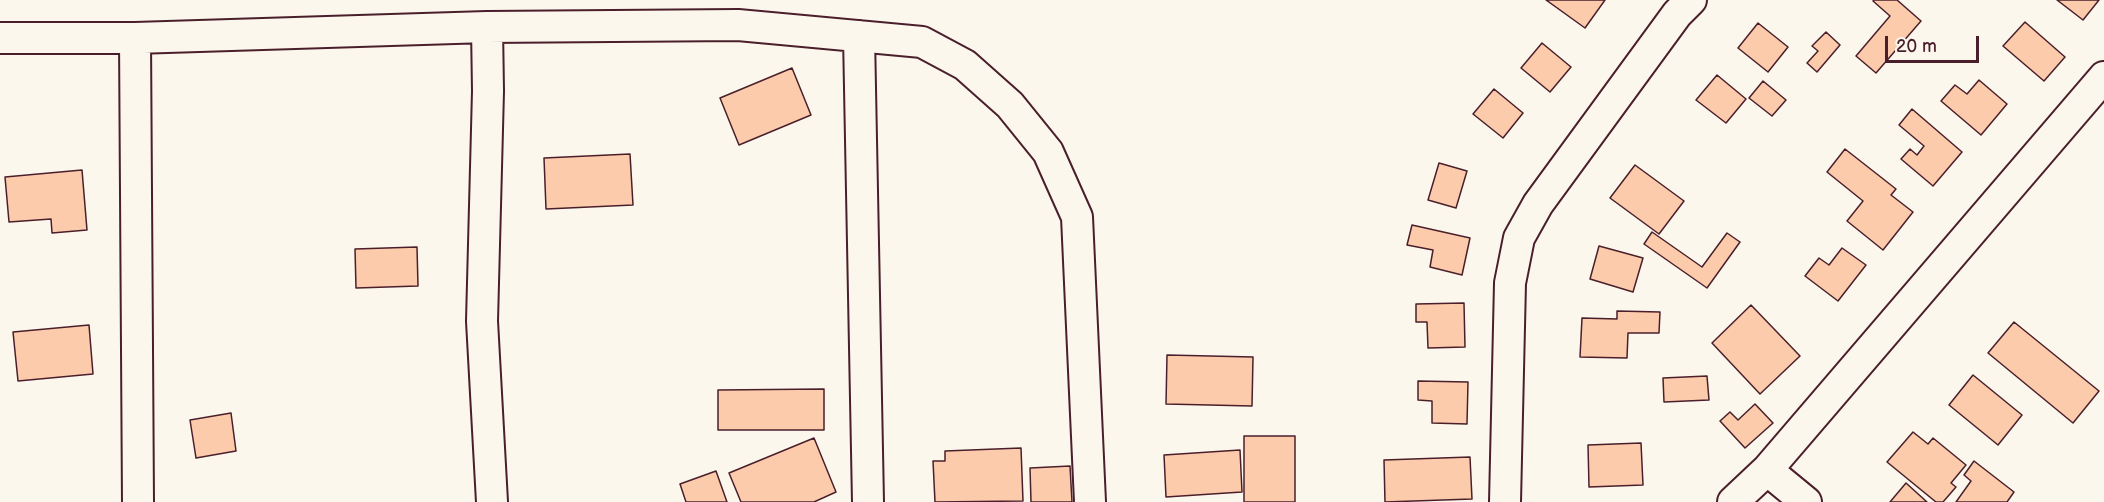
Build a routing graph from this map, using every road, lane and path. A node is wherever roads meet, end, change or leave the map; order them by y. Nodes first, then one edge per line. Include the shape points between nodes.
1 (1691, 0) edge
2 (487, 27) junction
3 (859, 36) junction
4 (0, 38) edge
5 (135, 38) junction
6 (2104, 77) edge
7 (1767, 470) junction
8 (138, 502) edge
9 (492, 502) edge
10 (868, 502) edge
11 (1090, 502) edge
12 (1505, 502) edge
13 (1733, 502) edge
14 (1806, 502) edge

1 - 12 street via 1538,204 1519,238 1510,283
2 - 3 street via 738,25
2 - 5 street
2 - 9 street via 482,321
3 - 10 street
3 - 11 street via 922,42 965,65 1010,105 1048,152 1077,217
4 - 5 street
5 - 8 street
6 - 7 street
7 - 13 street
7 - 14 street

